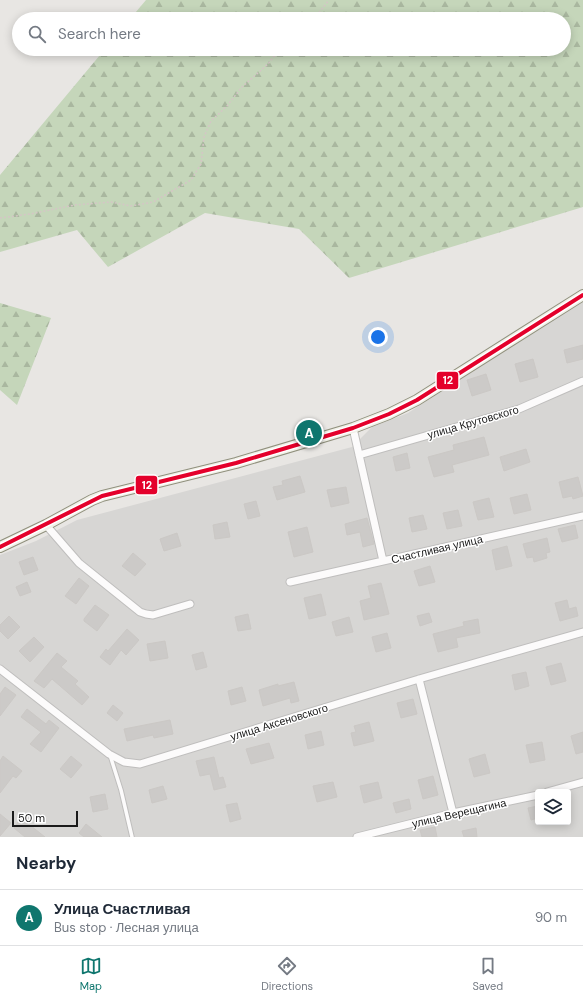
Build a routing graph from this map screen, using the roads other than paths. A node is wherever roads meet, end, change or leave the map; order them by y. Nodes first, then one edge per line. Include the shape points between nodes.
1 (583, 295) edge
2 (583, 381) edge
3 (353, 428) junction
4 (359, 455) junction
5 (583, 516) edge
6 (46, 525) junction
7 (0, 547) edge
8 (383, 561) junction
9 (290, 582) dead end
10 (190, 604) dead end
11 (583, 632) edge
12 (0, 669) edge
13 (418, 679) junction
14 (109, 754) junction
15 (583, 782) edge
16 (558, 789) edge
17 (535, 796) edge
18 (453, 813) junction
19 (132, 837) edge
20 (357, 837) edge

1 - 3 main road via 417,400
2 - 4 street, улица Крутовского via 519,409
3 - 4 street
3 - 6 main road via 236,462 102,496
4 - 8 street
5 - 8 street, Счастливая улица
6 - 7 main road
6 - 10 street via 79,563 140,612 153,614
8 - 9 street, Счастливая улица
11 - 13 street, улица Аксеновского
12 - 14 street, улица Аксеновского
13 - 14 street, улица Аксеновского via 140,764 124,762
13 - 18 street
14 - 19 lane
15 - 16 street
17 - 18 street, улица Верещагина
18 - 20 street, улица Верещагина

